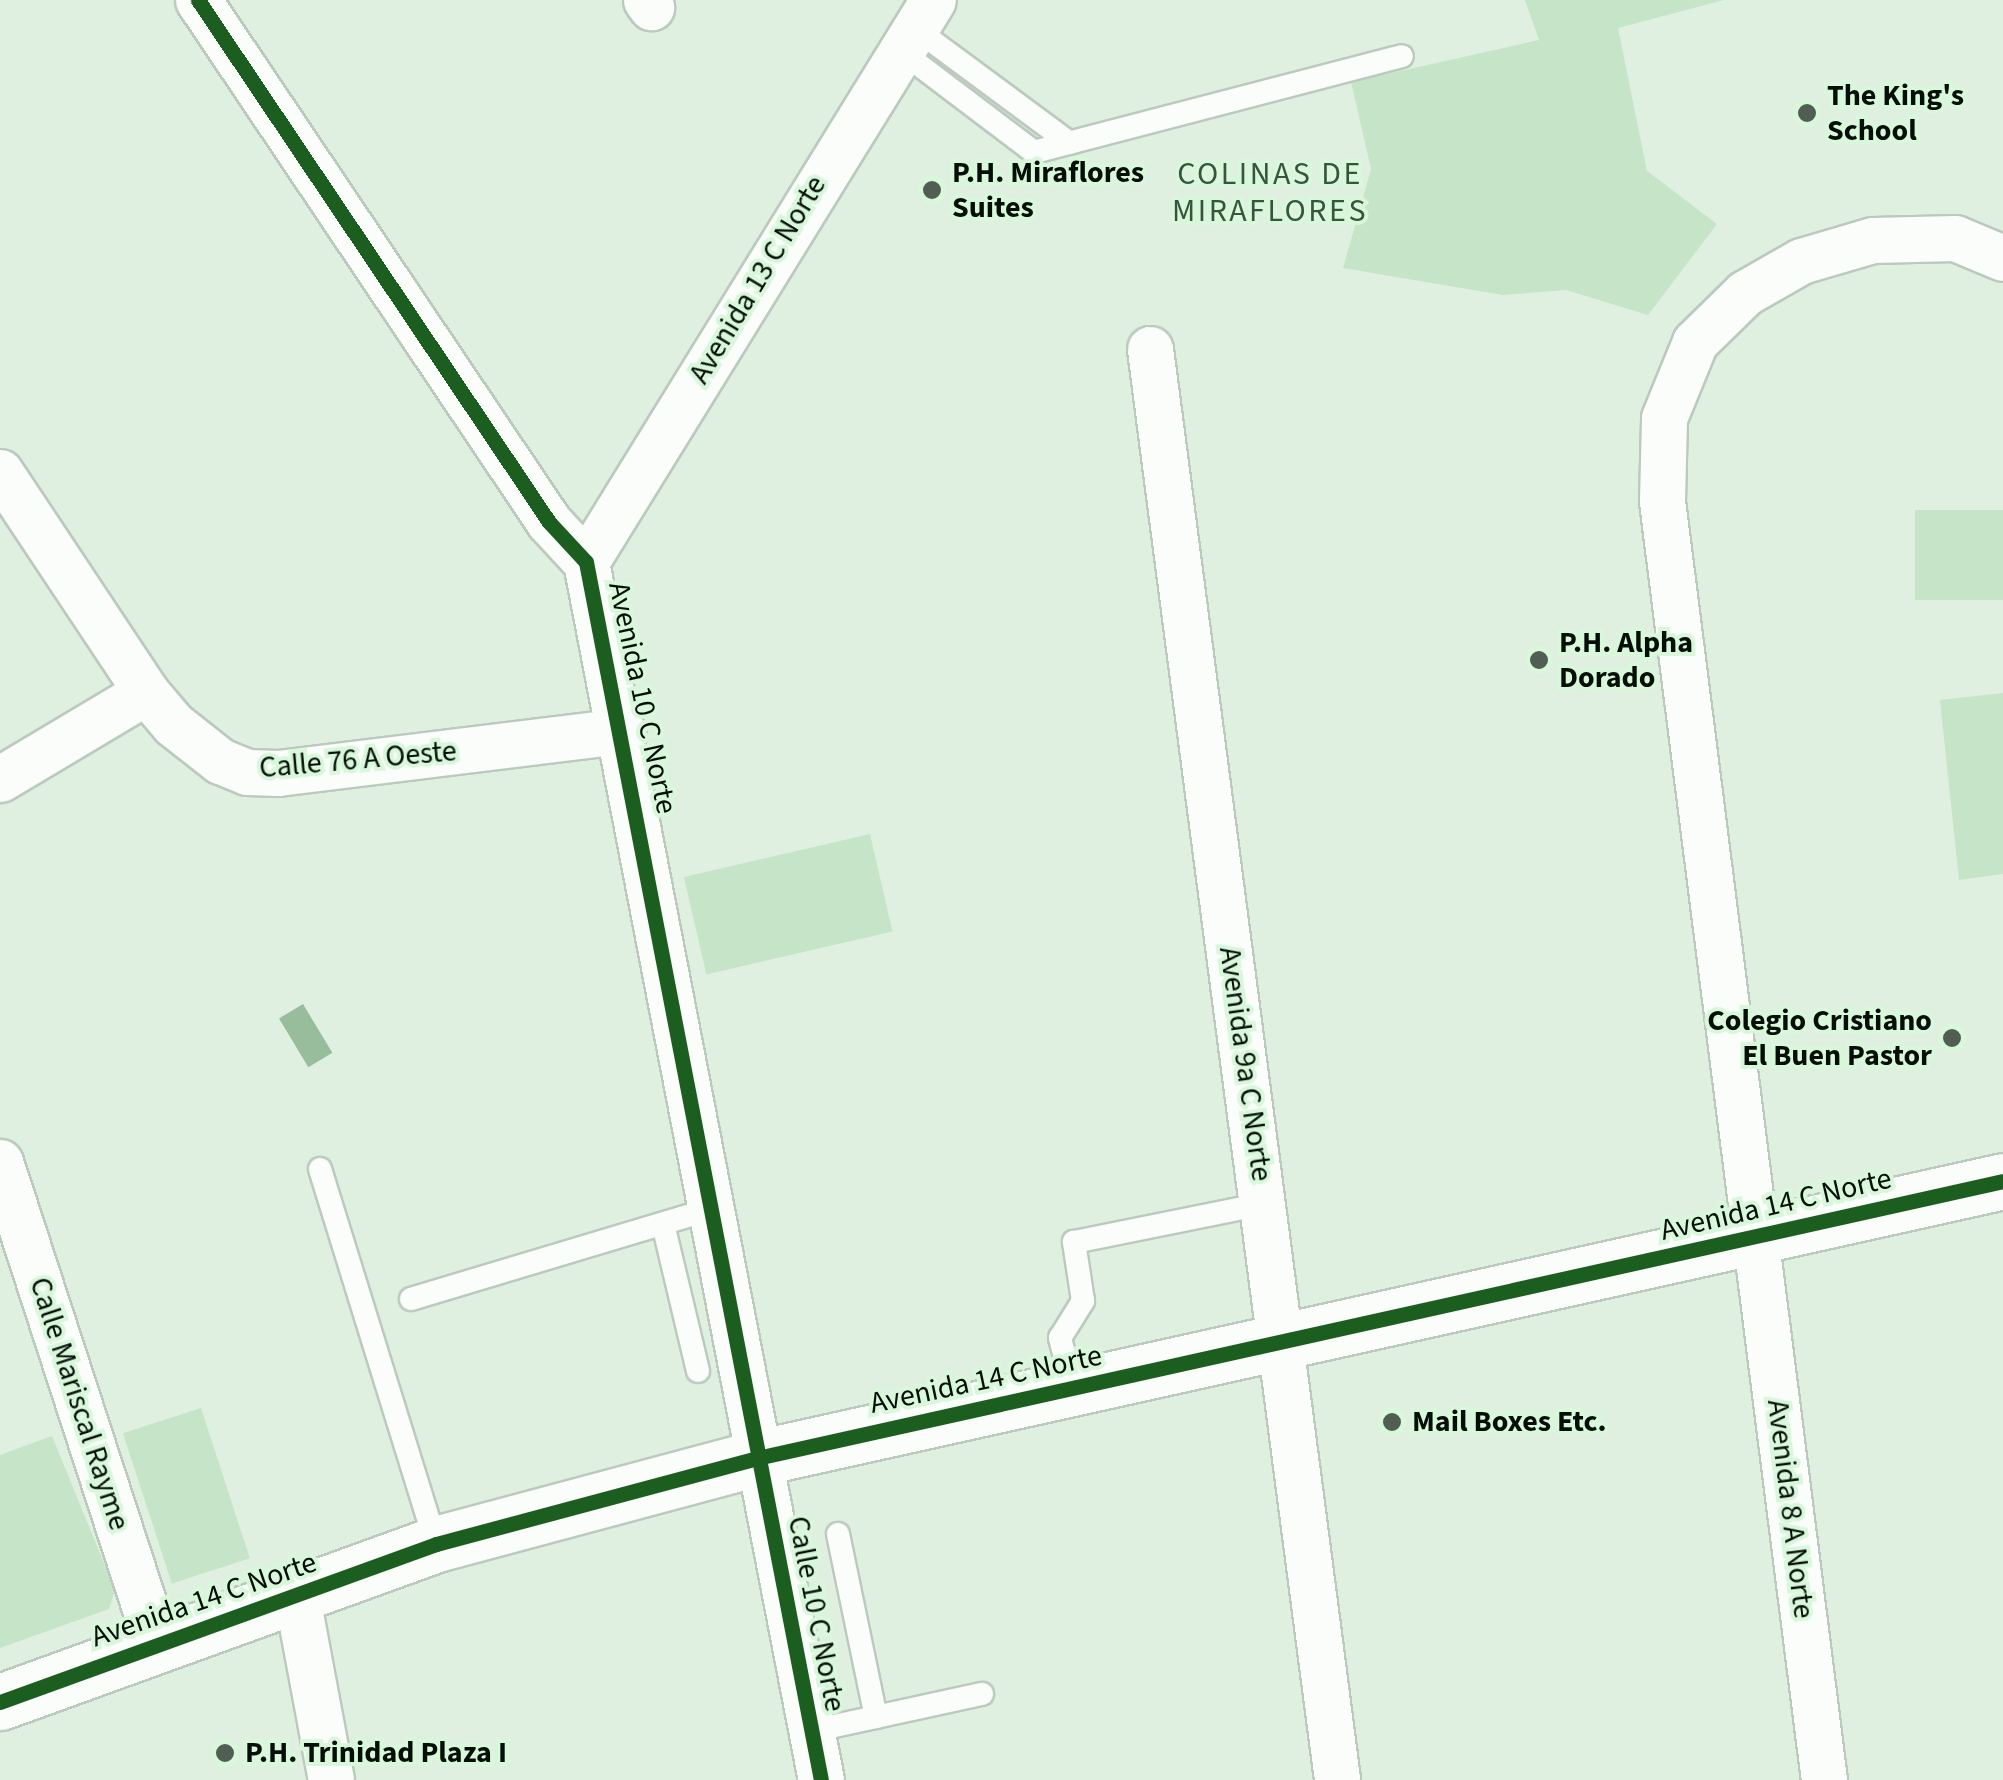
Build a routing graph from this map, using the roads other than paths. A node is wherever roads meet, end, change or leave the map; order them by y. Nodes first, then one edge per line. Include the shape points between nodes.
1 (198, 0) edge
2 (914, 25) edge
3 (1402, 56) dead end
4 (2003, 258) edge
5 (1150, 349) dead end
6 (0, 472) edge
7 (586, 562) junction
8 (146, 692) junction
9 (622, 731) junction
10 (0, 780) edge
11 (0, 1162) edge
12 (320, 1170) dead end
13 (2003, 1182) edge
14 (1263, 1204) junction
15 (714, 1208) junction
16 (662, 1224) junction
17 (1756, 1238) junction
18 (411, 1299) dead end
19 (1282, 1343) junction
20 (698, 1371) dead end
21 (1073, 1388) junction
22 (757, 1458) junction
23 (838, 1534) dead end
24 (436, 1544) junction
25 (297, 1598) junction
26 (157, 1645) junction
27 (982, 1694) dead end
28 (0, 1702) edge
29 (876, 1718) junction
30 (812, 1731) junction
31 (331, 1780) edge
32 (821, 1780) edge
33 (1337, 1780) edge
34 (1824, 1780) edge

1 - 7 street, Avenida 10 C Norte via 549,522
2 - 3 lane via 1070,143
2 - 7 street, Avenida 13 C Norte
4 - 17 street, Avenida 8 A Norte via 1955,238 1873,240 1800,261 1745,293 1695,342 1664,418 1662,501
5 - 14 street, Avenida 9a C Norte
6 - 8 street, Calle 76 A Oeste
7 - 9 street, Avenida 10 C Norte
8 - 9 street, Calle 76 A Oeste via 173,724 220,761 247,772
8 - 10 street
9 - 15 street, Avenida 10 C Norte
11 - 26 street, Calle Mariscal Rayme
12 - 24 lane
13 - 17 street, Avenida 14 C Norte
14 - 19 street, Avenida 9a C Norte
14 - 21 lane via 1074,1242 1083,1301 1060,1338
15 - 16 lane
15 - 22 street, Avenida 10 C Norte
16 - 18 lane
16 - 20 lane
17 - 19 street, Avenida 14 C Norte
17 - 34 street, Avenida 8 A Norte
19 - 21 street, Avenida 14 C Norte
19 - 33 street, Avenida 9a C Norte
21 - 22 street, Avenida 14 C Norte
22 - 24 street, Avenida 14 C Norte
22 - 30 street, Calle 10 C Norte
23 - 29 lane
24 - 25 street, Avenida 14 C Norte
25 - 26 street, Avenida 14 C Norte
25 - 31 street
26 - 28 street, Avenida 14 C Norte
27 - 29 lane
29 - 30 lane
30 - 32 street, Calle 10 C Norte

